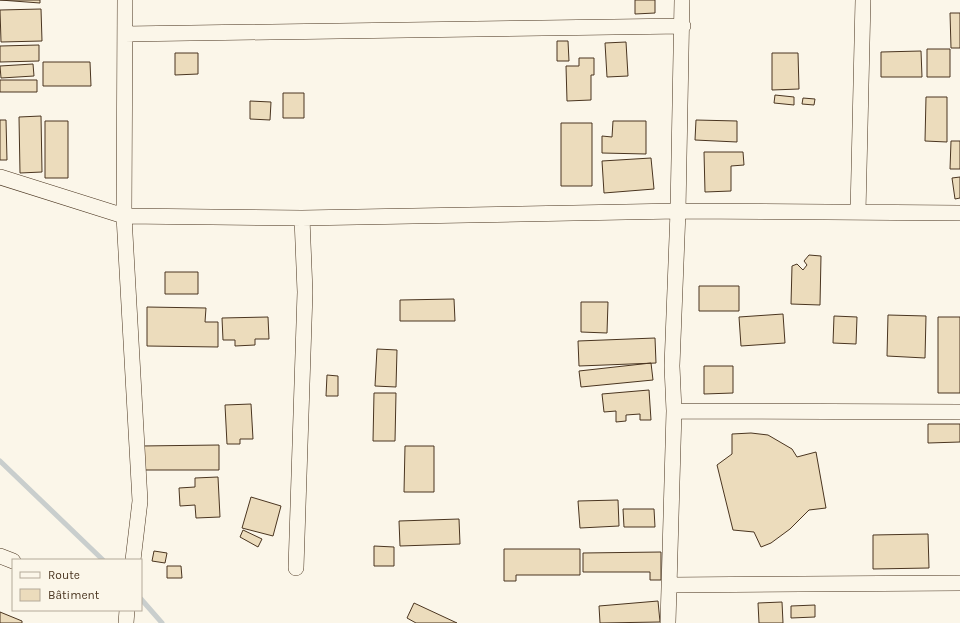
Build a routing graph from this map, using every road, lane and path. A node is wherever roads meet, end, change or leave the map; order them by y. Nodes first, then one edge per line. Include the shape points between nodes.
1 (126, 0) edge
2 (682, 0) edge
3 (863, 0) edge
4 (682, 26) junction
5 (125, 34) junction
6 (0, 177) edge
7 (678, 211) junction
8 (858, 212) junction
9 (960, 213) edge
10 (124, 216) junction
11 (302, 218) junction
12 (674, 411) junction
13 (960, 412) edge
14 (0, 556) edge
15 (133, 559) edge
16 (12, 561) edge
17 (296, 568) dead end
18 (960, 583) edge
19 (669, 585) junction
20 (127, 611) edge
21 (126, 623) edge
22 (668, 623) edge

1 - 5 street
2 - 4 street
3 - 8 street
4 - 5 street
4 - 7 street
5 - 10 street
6 - 10 street
7 - 8 street
7 - 11 street
7 - 12 street via 672,366
8 - 9 street
10 - 11 street
10 - 15 street via 140,500
11 - 17 street via 305,292
12 - 13 street
12 - 19 street
14 - 16 street
18 - 19 street
19 - 22 street
20 - 21 street

